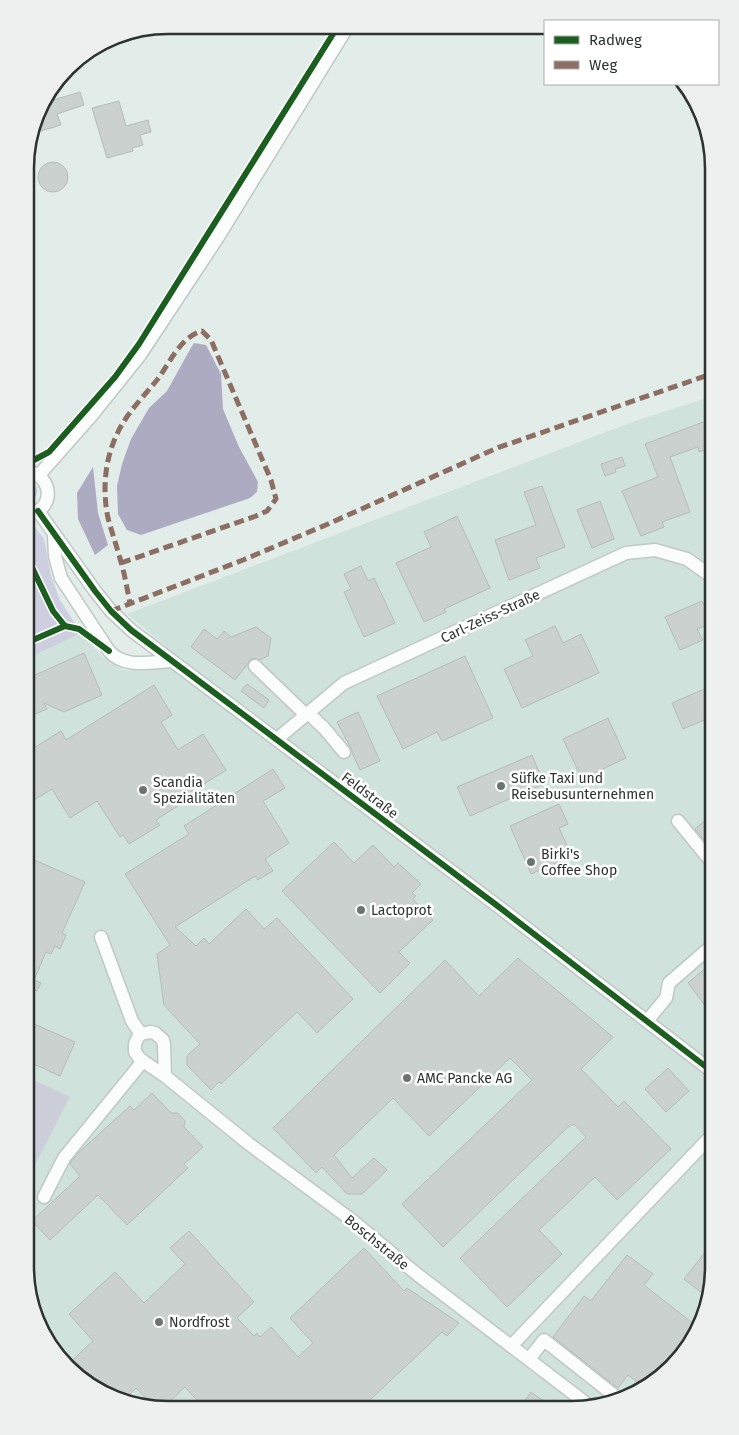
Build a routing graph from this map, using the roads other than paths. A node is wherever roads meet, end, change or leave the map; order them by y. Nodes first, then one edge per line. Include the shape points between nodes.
1 (343, 34) edge
2 (34, 472) edge
3 (39, 475) junction
4 (34, 512) edge
5 (34, 515) edge
6 (54, 535) junction
7 (705, 572) edge
8 (171, 661) junction
9 (255, 666) dead end
10 (307, 714) junction
11 (277, 739) junction
12 (344, 752) dead end
13 (678, 821) dead end
14 (705, 854) edge
15 (101, 937) dead end
16 (705, 952) edge
17 (647, 1021) junction
18 (141, 1034) junction
19 (143, 1061) junction
20 (705, 1066) edge
21 (164, 1076) junction
22 (705, 1143) edge
23 (44, 1197) dead end
24 (511, 1346) junction
25 (528, 1359) junction
26 (613, 1394) edge
27 (582, 1400) edge

1 - 3 street via 218,237 145,347 92,415
2 - 3 street
3 - 4 street via 48,494 43,507
5 - 6 street, Feldstraße
6 - 8 street, Feldstraße via 111,611
6 - 8 street via 60,578 115,658 130,663
7 - 10 street, Carl-Zeiss-Straße via 687,559 655,550 626,553 344,683
8 - 11 street, Feldstraße
9 - 10 street
10 - 11 street, Carl-Zeiss-Straße
10 - 12 street
11 - 17 street, Feldstraße
13 - 14 street
15 - 18 street via 132,1021
16 - 17 street via 669,983 666,998
17 - 20 street, Feldstraße
18 - 19 street via 134,1048
18 - 21 street via 155,1033 163,1040
19 - 21 street, Boschstraße
19 - 23 street via 64,1158
21 - 24 street, Boschstraße
22 - 24 street
24 - 25 street, Boschstraße
25 - 26 street via 544,1340
25 - 27 street, Boschstraße

